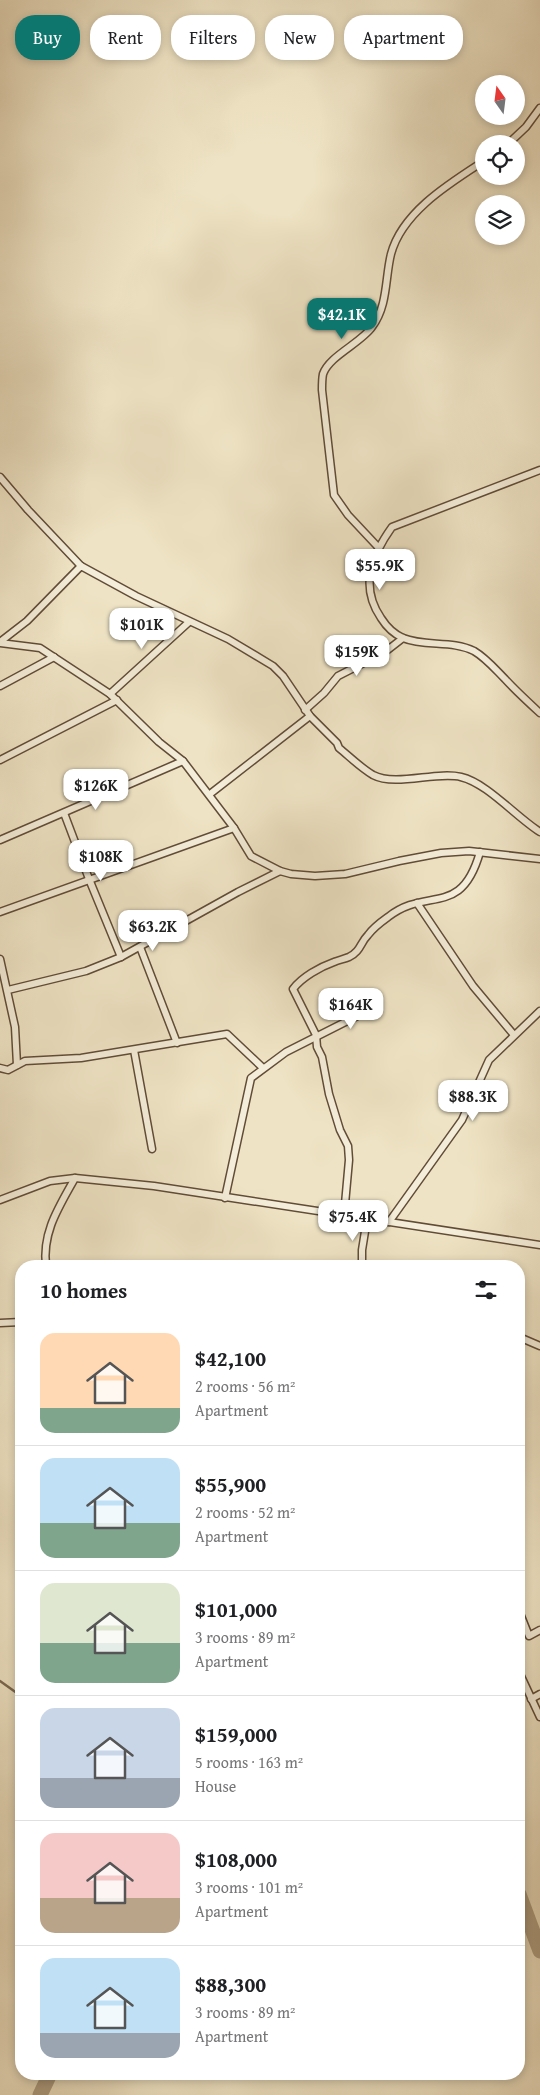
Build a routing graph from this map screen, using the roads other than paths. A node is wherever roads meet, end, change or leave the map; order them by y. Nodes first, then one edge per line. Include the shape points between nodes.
1 (540, 108) edge
2 (518, 135) edge
3 (475, 167) edge
4 (540, 470) edge
5 (0, 477) edge
6 (378, 547) junction
7 (81, 566) junction
8 (189, 622) junction
9 (402, 638) junction
10 (0, 642) edge
11 (54, 657) junction
12 (0, 686) edge
13 (110, 694) junction
14 (117, 700) junction
15 (305, 710) junction
16 (540, 714) edge
17 (310, 716) junction
18 (0, 760) edge
19 (183, 761) junction
20 (210, 794) junction
21 (64, 813) junction
22 (234, 828) junction
23 (540, 832) edge
24 (0, 840) edge
25 (480, 852) junction
26 (540, 859) edge
27 (280, 870) junction
28 (89, 879) junction
29 (418, 903) junction
30 (0, 912) edge
31 (140, 947) junction
32 (121, 957) junction
33 (0, 959) edge
34 (8, 990) junction
35 (376, 1006) dead end
36 (540, 1011) edge
37 (316, 1035) junction
38 (514, 1035) junction
39 (178, 1043) junction
40 (134, 1050) junction
41 (17, 1065) junction
42 (0, 1068) edge
43 (263, 1068) junction
44 (152, 1150) dead end
45 (75, 1178) junction
46 (225, 1198) junction
47 (0, 1200) edge
48 (344, 1215) junction
49 (368, 1219) junction
50 (389, 1222) junction
51 (540, 1245) edge
52 (45, 1260) edge
53 (362, 1260) edge
54 (15, 1322) edge
55 (0, 1323) edge
56 (525, 1340) edge
57 (540, 1346) edge
58 (525, 1626) edge
59 (540, 1630) edge
60 (525, 1686) edge
61 (540, 1694) edge
62 (531, 1699) junction
63 (540, 1717) edge

1 - 2 street
3 - 6 street via 427,202 396,240 378,319 330,364 324,374 322,390 334,494 348,515
4 - 6 street via 392,527
5 - 7 street
6 - 9 street via 370,577 370,594 386,626
7 - 8 street
7 - 10 street via 27,621
8 - 13 street
8 - 15 street via 228,639 273,666
9 - 15 street via 385,652 338,676
9 - 16 street via 461,646 473,651 487,660
10 - 11 street via 40,648
11 - 12 street
11 - 13 street
13 - 14 street
14 - 18 street
14 - 19 street
15 - 17 street
17 - 20 street
17 - 23 street via 339,748 374,775 392,778 462,777 477,783
19 - 20 street
19 - 21 street
20 - 22 street
21 - 24 street
21 - 28 street
22 - 27 street via 251,856
22 - 28 street
25 - 26 street
25 - 27 street via 441,853 345,874 315,876
25 - 29 street via 475,871 457,892
27 - 31 street
28 - 30 street
28 - 32 street
29 - 37 street via 387,917 366,936 360,950 321,968 293,989
29 - 38 street via 474,986
31 - 32 street
31 - 39 street
32 - 34 street via 86,971
33 - 34 street
34 - 41 street via 15,1027
35 - 37 street
36 - 38 street
37 - 43 street
37 - 48 street via 329,1094 348,1146
38 - 50 street via 489,1060 462,1120
39 - 40 street
39 - 43 street via 227,1034
40 - 41 street via 81,1058 25,1061
40 - 44 street
41 - 42 street via 8,1070
43 - 46 street via 248,1082
45 - 46 street via 154,1186
45 - 47 street via 50,1181
45 - 52 street via 53,1219 44,1249
46 - 48 street
48 - 49 street
49 - 50 street
49 - 53 street
50 - 51 street
54 - 55 street
56 - 57 street
58 - 59 street via 529,1636
60 - 62 street
61 - 62 street
62 - 63 street

